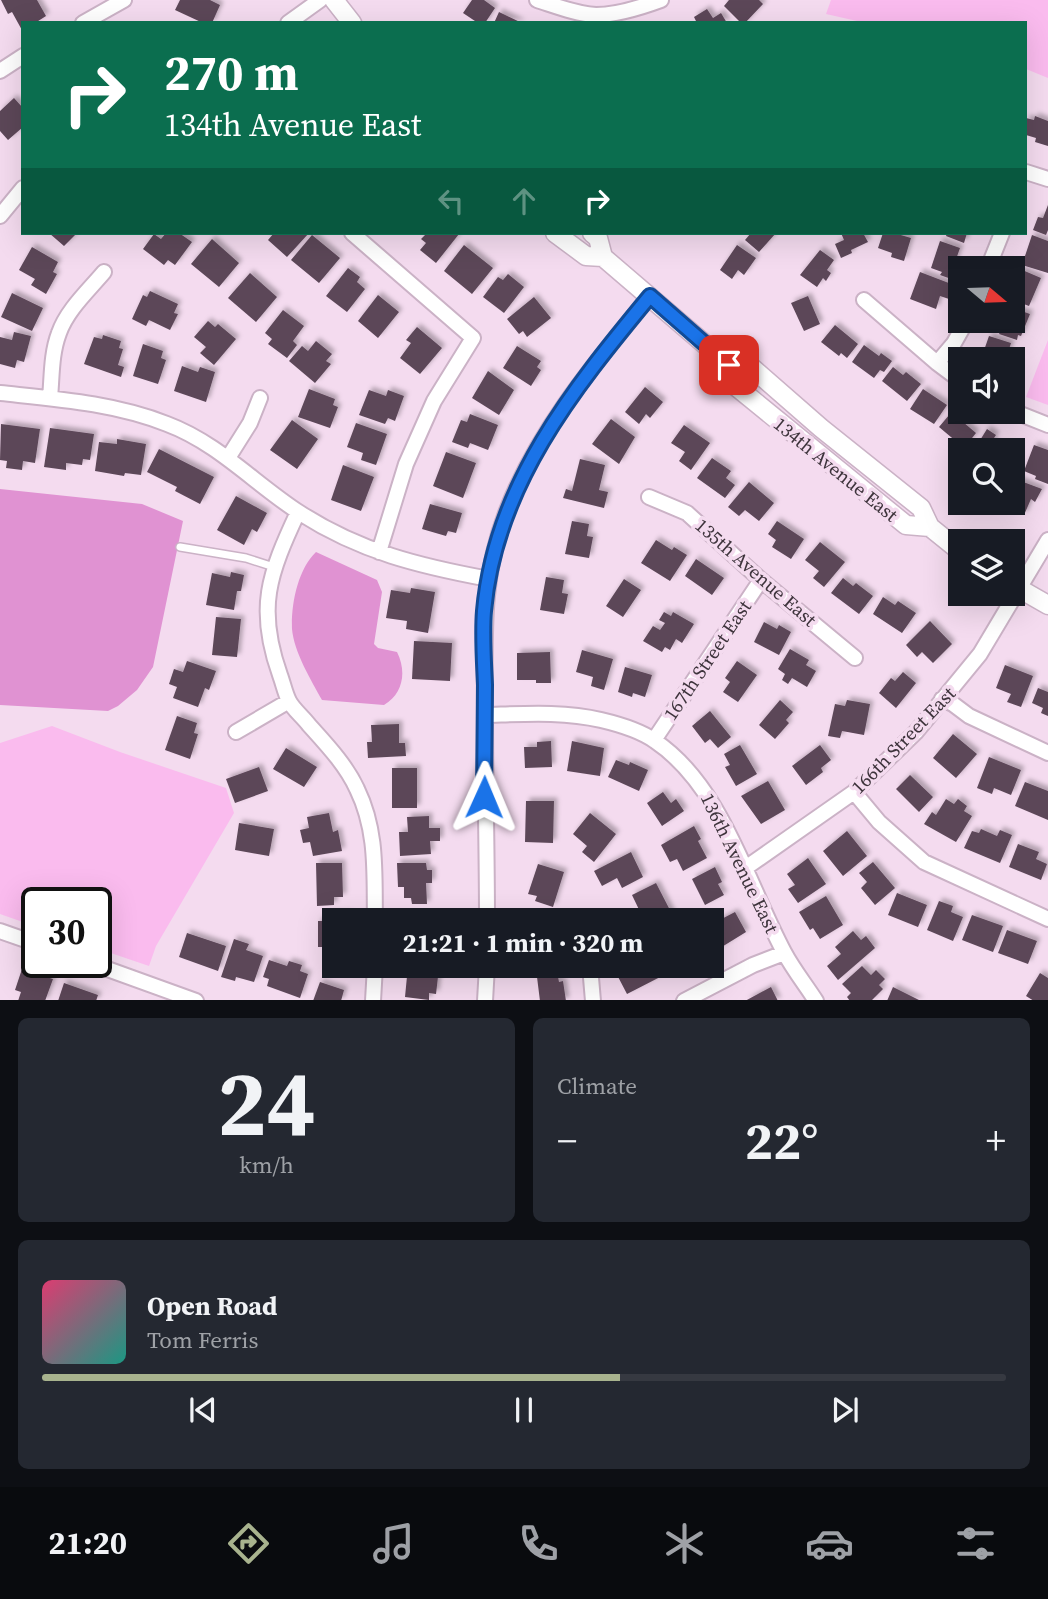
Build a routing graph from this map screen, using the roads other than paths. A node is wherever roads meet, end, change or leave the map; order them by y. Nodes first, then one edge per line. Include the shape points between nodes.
1 (124, 0) edge
2 (320, 0) edge
3 (334, 0) edge
4 (537, 0) edge
5 (661, 0) edge
6 (597, 19) edge
7 (87, 21) edge
8 (291, 21) edge
9 (350, 21) edge
10 (21, 57) edge
11 (2, 63) edge
12 (1027, 173) edge
13 (1048, 179) edge
14 (21, 190) edge
15 (0, 216) edge
16 (354, 235) edge
17 (558, 235) edge
18 (594, 235) edge
19 (1001, 235) edge
20 (993, 256) edge
21 (594, 257) junction
22 (104, 272) dead end
23 (650, 296) junction
24 (864, 300) dead end
25 (960, 333) edge
26 (937, 363) junction
27 (948, 371) edge
28 (0, 393) edge
29 (50, 398) junction
30 (260, 398) dead end
31 (1025, 416) edge
32 (1048, 425) edge
33 (228, 458) junction
34 (649, 497) dead end
35 (298, 512) junction
36 (1048, 540) edge
37 (948, 542) edge
38 (180, 548) dead end
39 (379, 552) junction
40 (274, 567) junction
41 (1025, 575) edge
42 (489, 579) junction
43 (761, 580) junction
44 (1025, 592) edge
45 (1048, 605) edge
46 (1007, 606) edge
47 (855, 658) dead end
48 (942, 699) junction
49 (289, 701) junction
50 (485, 715) junction
51 (236, 732) dead end
52 (654, 740) junction
53 (1048, 754) edge
54 (854, 792) junction
55 (744, 869) junction
56 (374, 908) edge
57 (487, 908) edge
58 (1048, 919) edge
59 (0, 931) edge
60 (21, 938) edge
61 (784, 953) junction
62 (112, 970) edge
63 (374, 978) edge
64 (486, 978) edge
65 (591, 978) edge
66 (196, 1000) edge
67 (373, 1000) edge
68 (485, 1000) edge
69 (593, 1000) edge
70 (684, 1000) edge
71 (816, 1000) edge

1 - 7 street
2 - 8 street
3 - 9 street
4 - 6 street
5 - 6 street
10 - 11 street
12 - 13 street
14 - 15 street
16 - 39 street via 472,338 434,401 406,464
17 - 21 street, 134th Avenue East
18 - 21 street, 134th Avenue East via 598,238
19 - 20 street
21 - 23 street, 134th Avenue East
22 - 29 street via 59,332
23 - 37 street, 134th Avenue East via 729,365 750,366 921,508 930,527
23 - 42 street via 594,363 536,451 506,513
24 - 26 street
25 - 26 street
26 - 27 street
28 - 29 street
29 - 33 street via 119,408 169,424
30 - 33 street
31 - 32 street
33 - 35 street
34 - 43 street, 135th Avenue East via 687,513
35 - 39 street via 342,538
35 - 40 street
36 - 41 street, 166th Street East
38 - 40 lane
39 - 42 street via 422,567
40 - 49 street via 268,587 270,649
42 - 50 street via 484,612
43 - 47 street, 135th Avenue East
43 - 52 street, 167th Street East
44 - 45 street
46 - 48 street, 166th Street East via 980,654
48 - 53 street
48 - 54 street, 166th Street East via 916,732
49 - 51 street
49 - 56 street via 357,788 371,824
50 - 52 street, 136th Avenue East via 577,716
50 - 57 street
52 - 55 street, 136th Avenue East via 703,788
54 - 55 street, 166th Street East
54 - 58 street via 879,822 925,863
55 - 61 street, 136th Avenue East
59 - 60 street
61 - 70 street
61 - 71 street, 136th Avenue East
62 - 66 street
63 - 67 street
64 - 68 street
65 - 69 street

